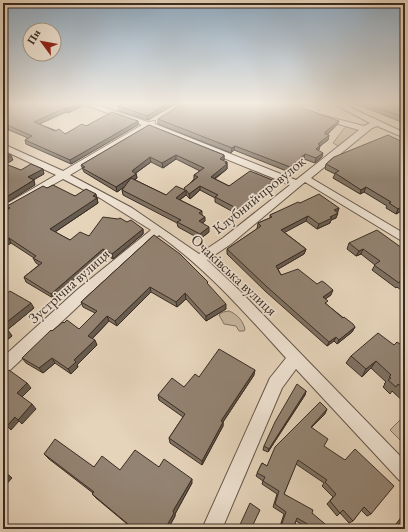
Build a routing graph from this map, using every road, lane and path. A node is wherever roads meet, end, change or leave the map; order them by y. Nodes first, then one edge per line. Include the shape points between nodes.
1 (142, 129) edge
2 (158, 129) edge
3 (365, 129) edge
4 (389, 129) edge
5 (405, 136) edge
6 (3, 147) edge
7 (64, 175) junction
8 (301, 181) junction
9 (3, 210) edge
10 (158, 230) junction
11 (405, 240) edge
12 (198, 260) junction
13 (296, 359) junction
14 (3, 367) edge
15 (405, 474) edge
16 (212, 529) edge

1 - 7 street
2 - 8 street
3 - 8 street, Клубний провулок
4 - 5 street
6 - 7 street, Очаківська вулиця
7 - 9 street
7 - 10 street, Очаківська вулиця
8 - 11 street
8 - 12 street, Клубний провулок via 227,241
10 - 12 street, Очаківська вулиця
10 - 14 street, Зустрічна вулиця via 100,278
12 - 13 street, Очаківська вулиця
13 - 15 street, Очаківська вулиця
13 - 16 street via 285,368 275,382 264,415

